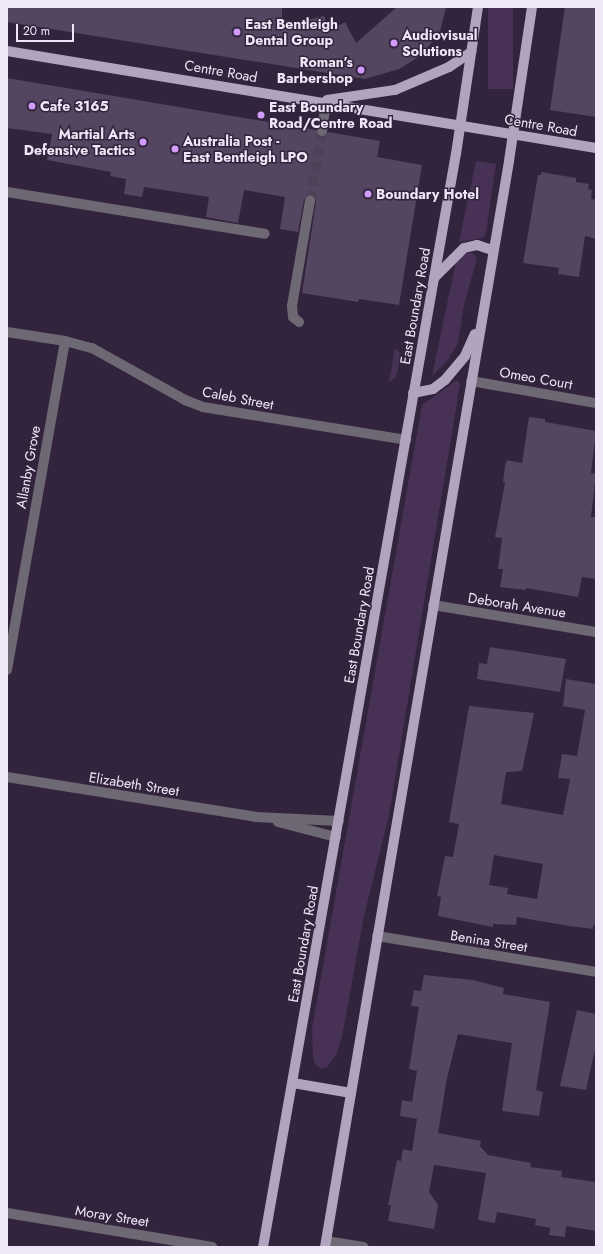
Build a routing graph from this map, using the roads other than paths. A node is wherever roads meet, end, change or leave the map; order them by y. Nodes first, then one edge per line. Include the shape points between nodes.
1 (478, 7) edge
2 (532, 7) edge
3 (7, 51) edge
4 (471, 52) junction
5 (321, 102) junction
6 (460, 126) junction
7 (322, 131) tunnel mouth
8 (513, 134) junction
9 (596, 148) edge
10 (7, 192) edge
11 (310, 201) tunnel mouth
12 (265, 234) dead end
13 (492, 250) junction
14 (434, 278) junction
15 (482, 309) junction
16 (299, 322) dead end
17 (7, 332) edge
18 (65, 341) junction
19 (471, 381) junction
20 (413, 393) junction
21 (596, 403) edge
22 (406, 440) junction
23 (433, 605) junction
24 (596, 632) edge
25 (7, 670) edge
26 (8, 780) edge
27 (256, 816) junction
28 (339, 821) junction
29 (336, 837) junction
30 (377, 936) junction
31 (596, 972) edge
32 (293, 1083) junction
33 (351, 1093) junction
34 (7, 1213) edge
35 (326, 1244) edge
36 (212, 1247) edge
37 (263, 1247) edge
38 (364, 1247) edge

1 - 4 main road, East Boundary Road
2 - 8 main road
3 - 5 main road, Centre Road
4 - 5 main road via 449,67 395,90
4 - 6 main road, East Boundary Road
5 - 6 main road, Centre Road
5 - 7 street
6 - 8 main road, Centre Road
6 - 14 main road, East Boundary Road
8 - 9 main road, Centre Road
8 - 13 main road
10 - 12 street
11 - 16 street via 292,306 294,317
13 - 14 main road via 477,245 464,248
13 - 15 main road
14 - 20 main road, East Boundary Road
15 - 19 main road
15 - 20 main road via 465,356 455,369 433,389
17 - 18 street, Caleb Street
18 - 22 street, Caleb Street via 92,348 184,400 203,407
18 - 25 street, Allanby Grove
19 - 21 street, Omeo Court
19 - 23 main road
20 - 22 main road, East Boundary Road
22 - 28 main road, East Boundary Road
23 - 24 street, Deborah Avenue
23 - 30 main road
26 - 27 street, Elizabeth Street
27 - 28 street, Elizabeth Street
27 - 29 street, Elizabeth Street
28 - 29 main road, East Boundary Road
29 - 32 main road, East Boundary Road
30 - 31 street, Benina Street
30 - 33 main road
32 - 33 main road
32 - 37 main road, East Boundary Road
33 - 35 main road
34 - 36 street, Moray Street
35 - 38 street

